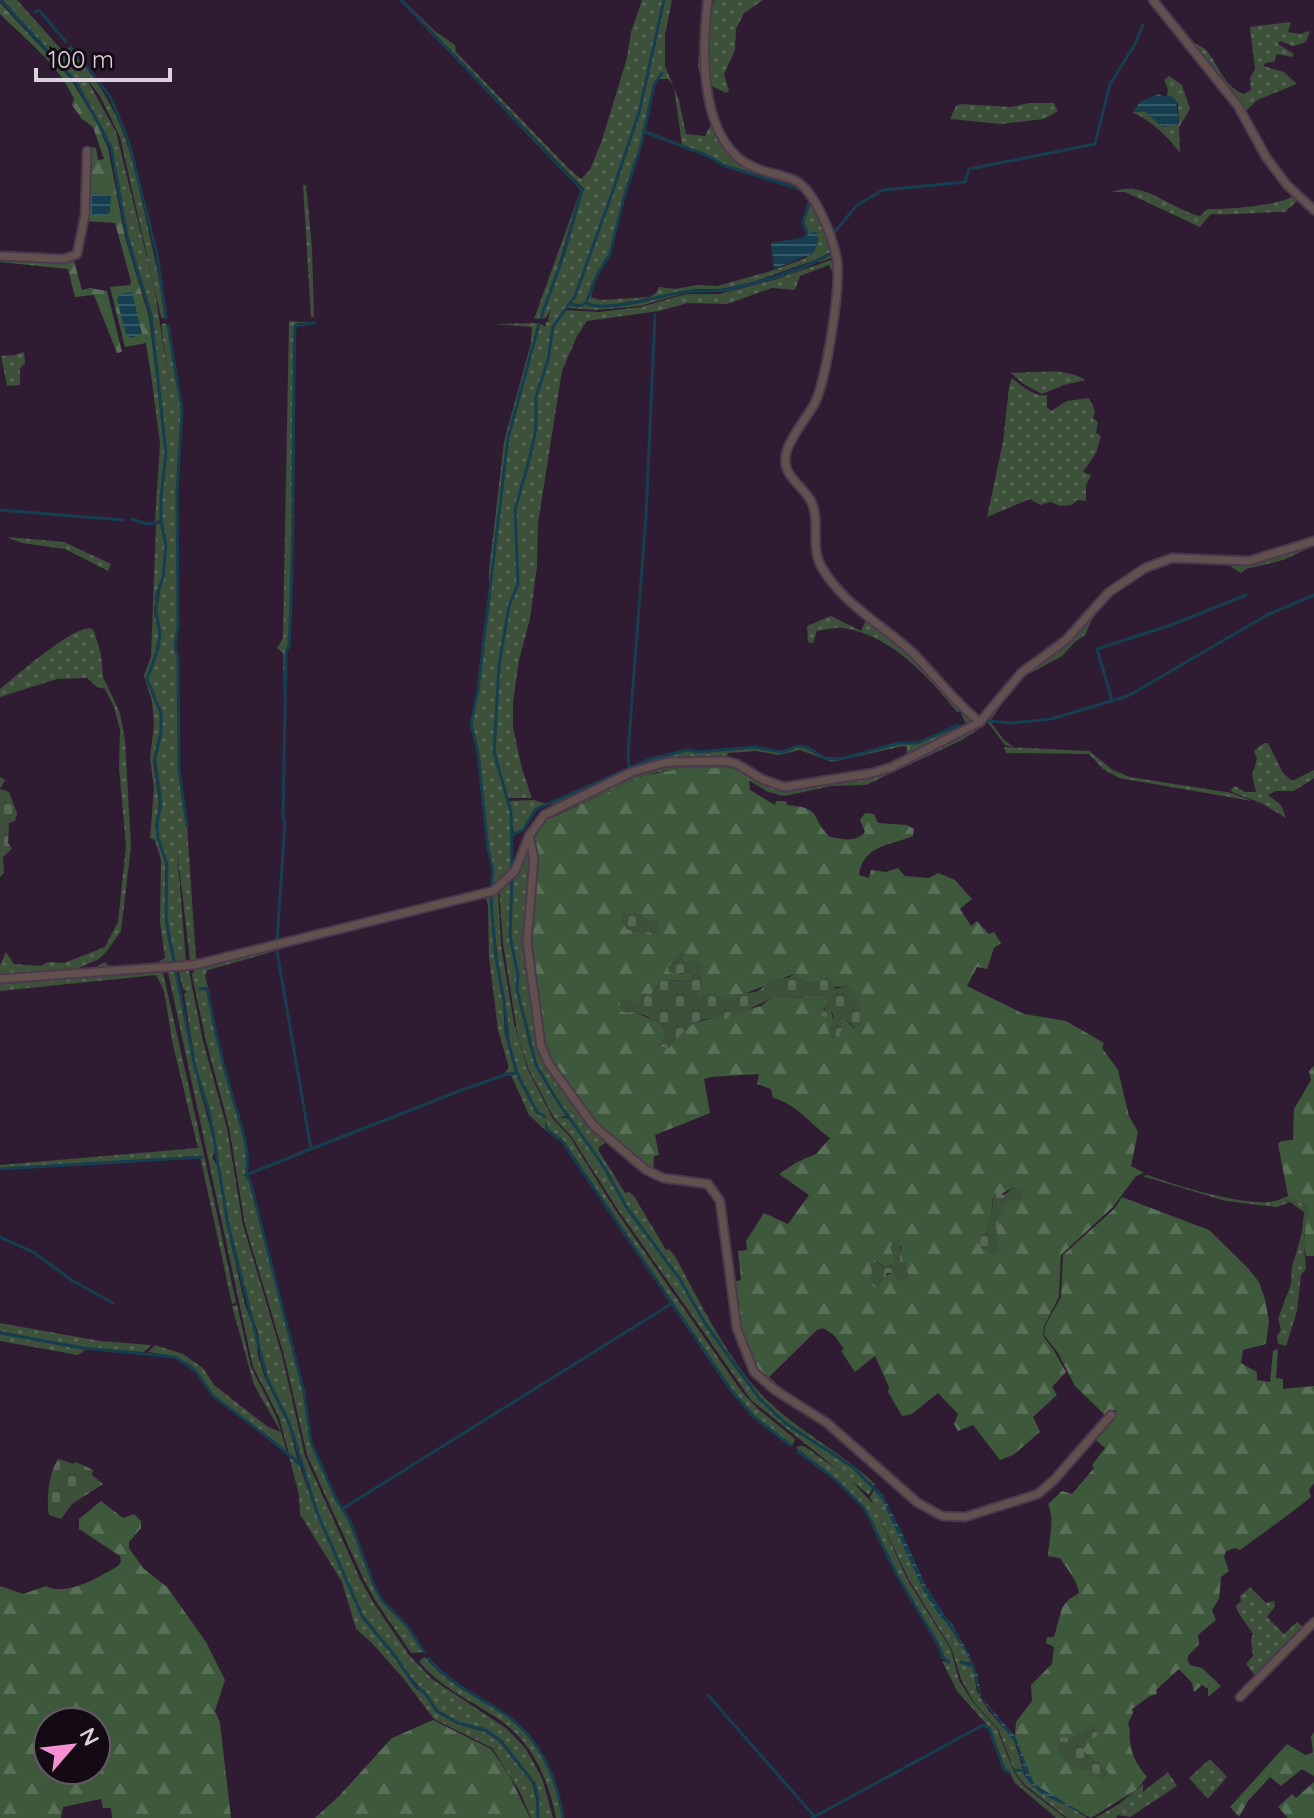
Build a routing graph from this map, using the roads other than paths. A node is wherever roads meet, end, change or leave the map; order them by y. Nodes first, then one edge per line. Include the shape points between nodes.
1 (708, 0) edge
2 (1153, 0) edge
3 (87, 151) dead end
4 (1314, 210) edge
5 (0, 256) edge
6 (1314, 541) edge
7 (980, 722) junction
8 (529, 836) junction
9 (0, 979) edge
10 (1111, 1415) dead end
11 (1314, 1622) edge
12 (1240, 1697) dead end

1 - 7 street via 703,65 717,124 741,159 805,186 836,255 821,387 784,460 813,507 820,563 846,598 910,650 957,705
2 - 4 street via 1238,106 1287,185
3 - 5 street via 85,215 77,254 64,259
6 - 7 street via 1249,561 1172,558 1145,568 1109,592 1066,640 1021,673
7 - 8 street via 892,767 797,786 774,784 726,761 650,766 556,807
8 - 9 street via 515,871 493,891 184,966
8 - 10 street via 534,858 527,942 544,1054 578,1108 613,1144 654,1175 708,1184 720,1201 737,1329 748,1362 761,1380 827,1423 918,1503 953,1518 1038,1494
11 - 12 street

